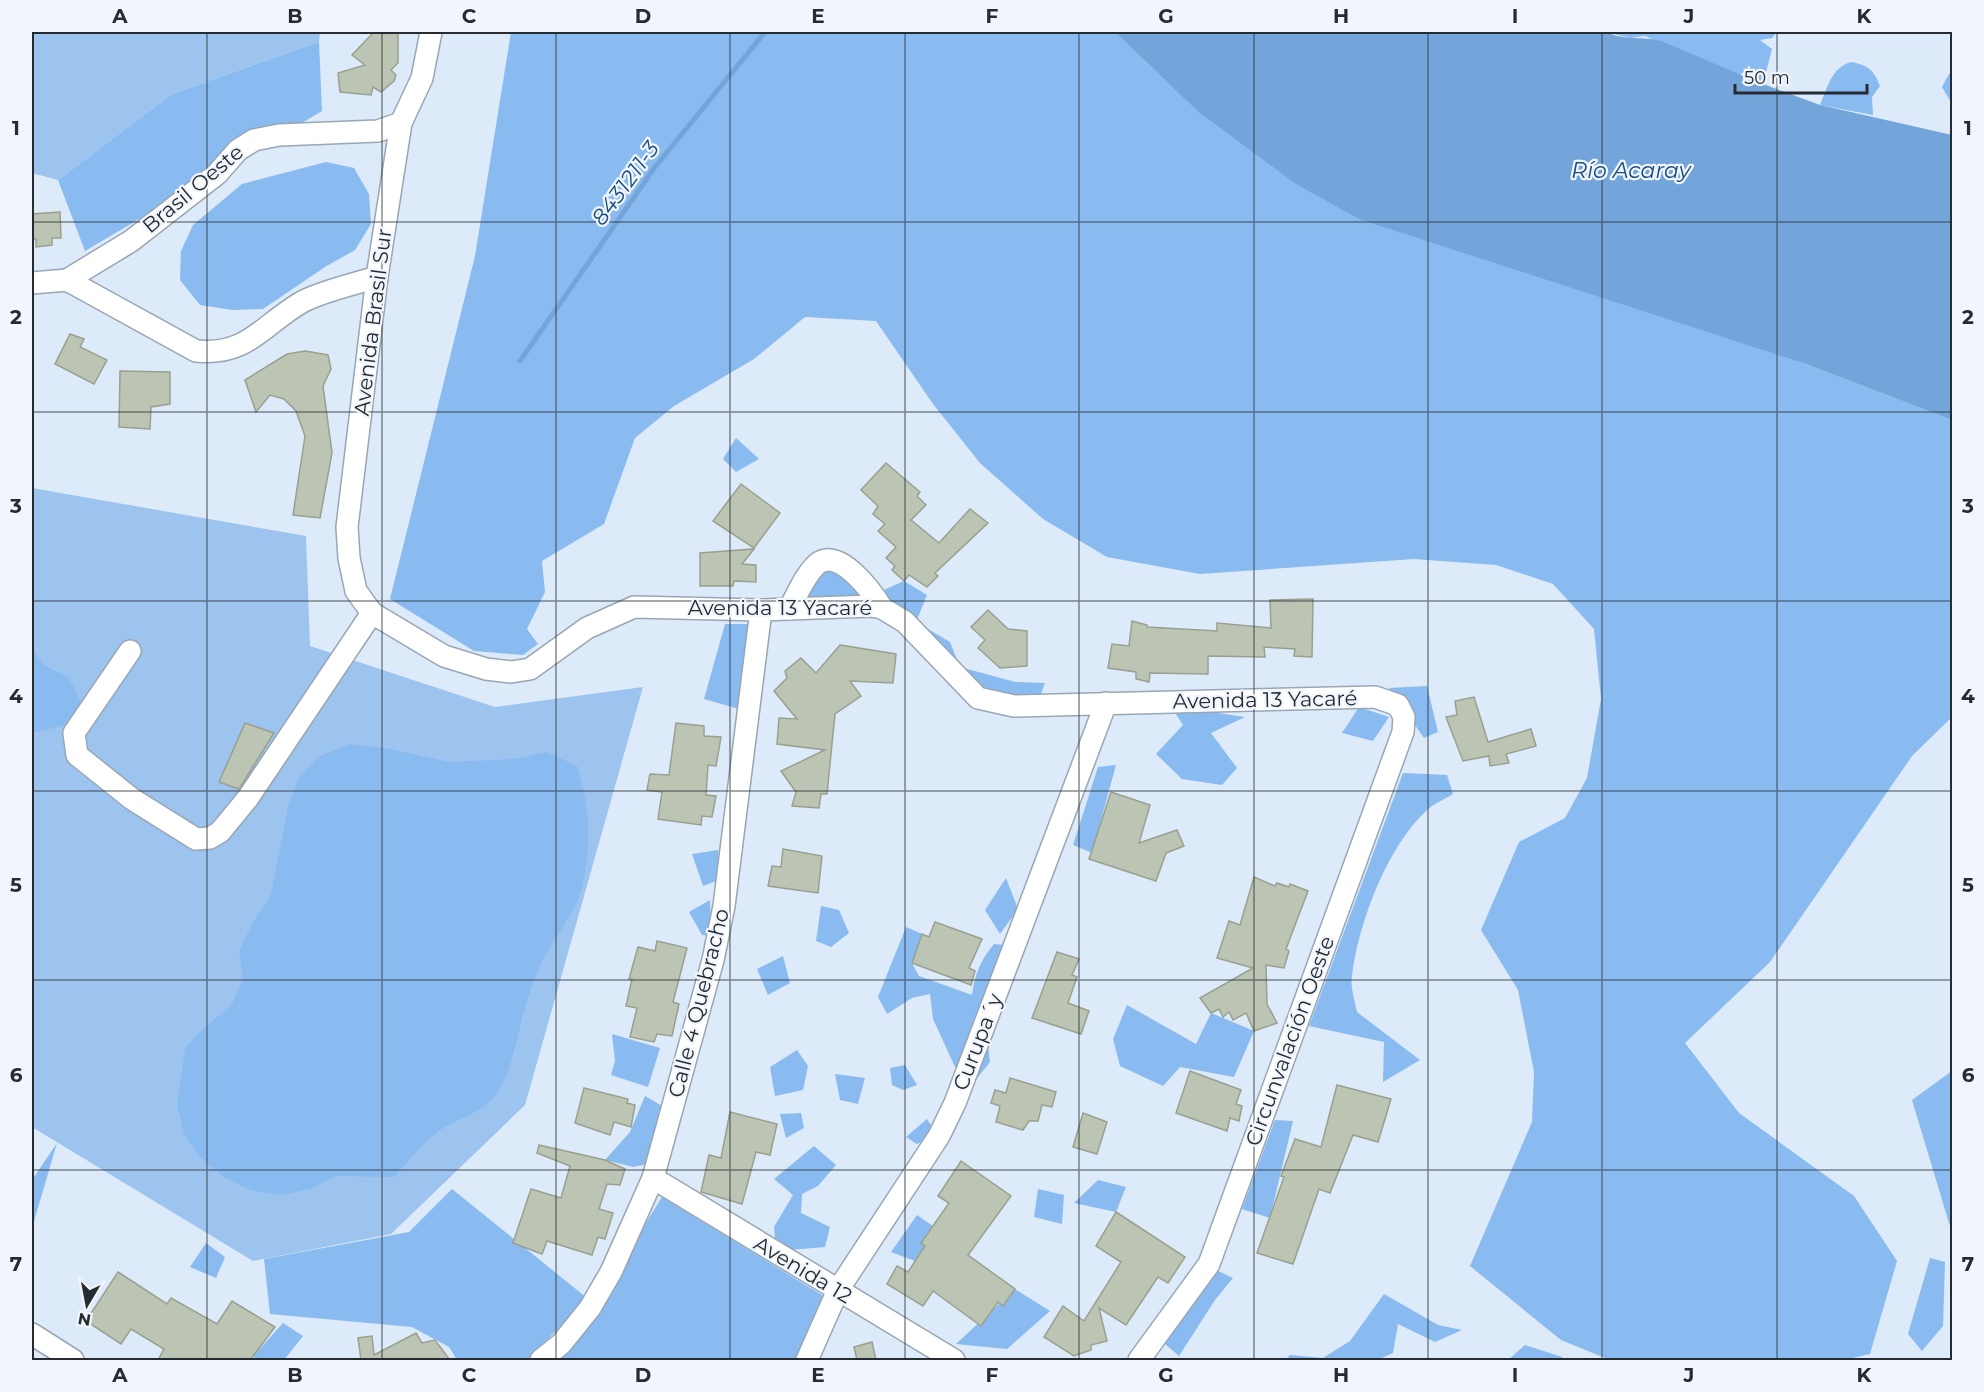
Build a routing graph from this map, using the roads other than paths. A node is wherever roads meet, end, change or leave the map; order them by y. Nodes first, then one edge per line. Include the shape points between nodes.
1 (431, 32) edge
2 (401, 123) junction
3 (377, 277) junction
4 (67, 280) junction
5 (32, 283) edge
6 (882, 608) junction
7 (789, 609) junction
8 (761, 610) junction
9 (372, 613) junction
10 (130, 651) dead end
11 (1106, 703) junction
12 (1398, 705) joint
13 (653, 1178) junction
14 (838, 1290) junction
15 (32, 1334) edge
16 (73, 1360) edge
17 (541, 1360) edge
18 (807, 1360) edge
19 (954, 1360) edge
20 (1139, 1360) edge

1 - 2 street, Avenida Brasil Sur via 422,78
2 - 3 street, Avenida Brasil Sur
2 - 4 street, Brasil Oeste via 378,131 279,135 254,140 131,241
3 - 4 street via 303,301 256,338 216,353 196,351
3 - 9 street, Avenida Brasil Sur via 347,527 357,591
4 - 5 street, Brasil Oeste
6 - 7 street, Avenida 13 Yacaré
6 - 7 street via 846,567 829,560 811,571
6 - 11 street, Avenida 13 Yacaré via 905,622 978,698 1014,706
7 - 8 street, Avenida 13 Yacaré
8 - 9 street, Avenida 13 Yacaré via 634,607 587,628 530,669 511,672 444,656
8 - 13 street, Calle 4 Quebracho via 724,906
9 - 10 street via 248,798 220,832 210,838 196,839 132,799 77,755 74,748 74,733
11 - 12 street, Avenida 13 Yacaré via 1375,697
11 - 14 street, Curupa´y via 955,1103 939,1136
12 - 20 street, Circunvalación Oeste via 1404,717 1403,732 1209,1264
13 - 14 street, Avenida 12
13 - 17 street, Calle 4 Quebracho via 611,1272 590,1308 561,1344
14 - 18 street, Curupa´y
14 - 19 street, Avenida 12
15 - 16 street

